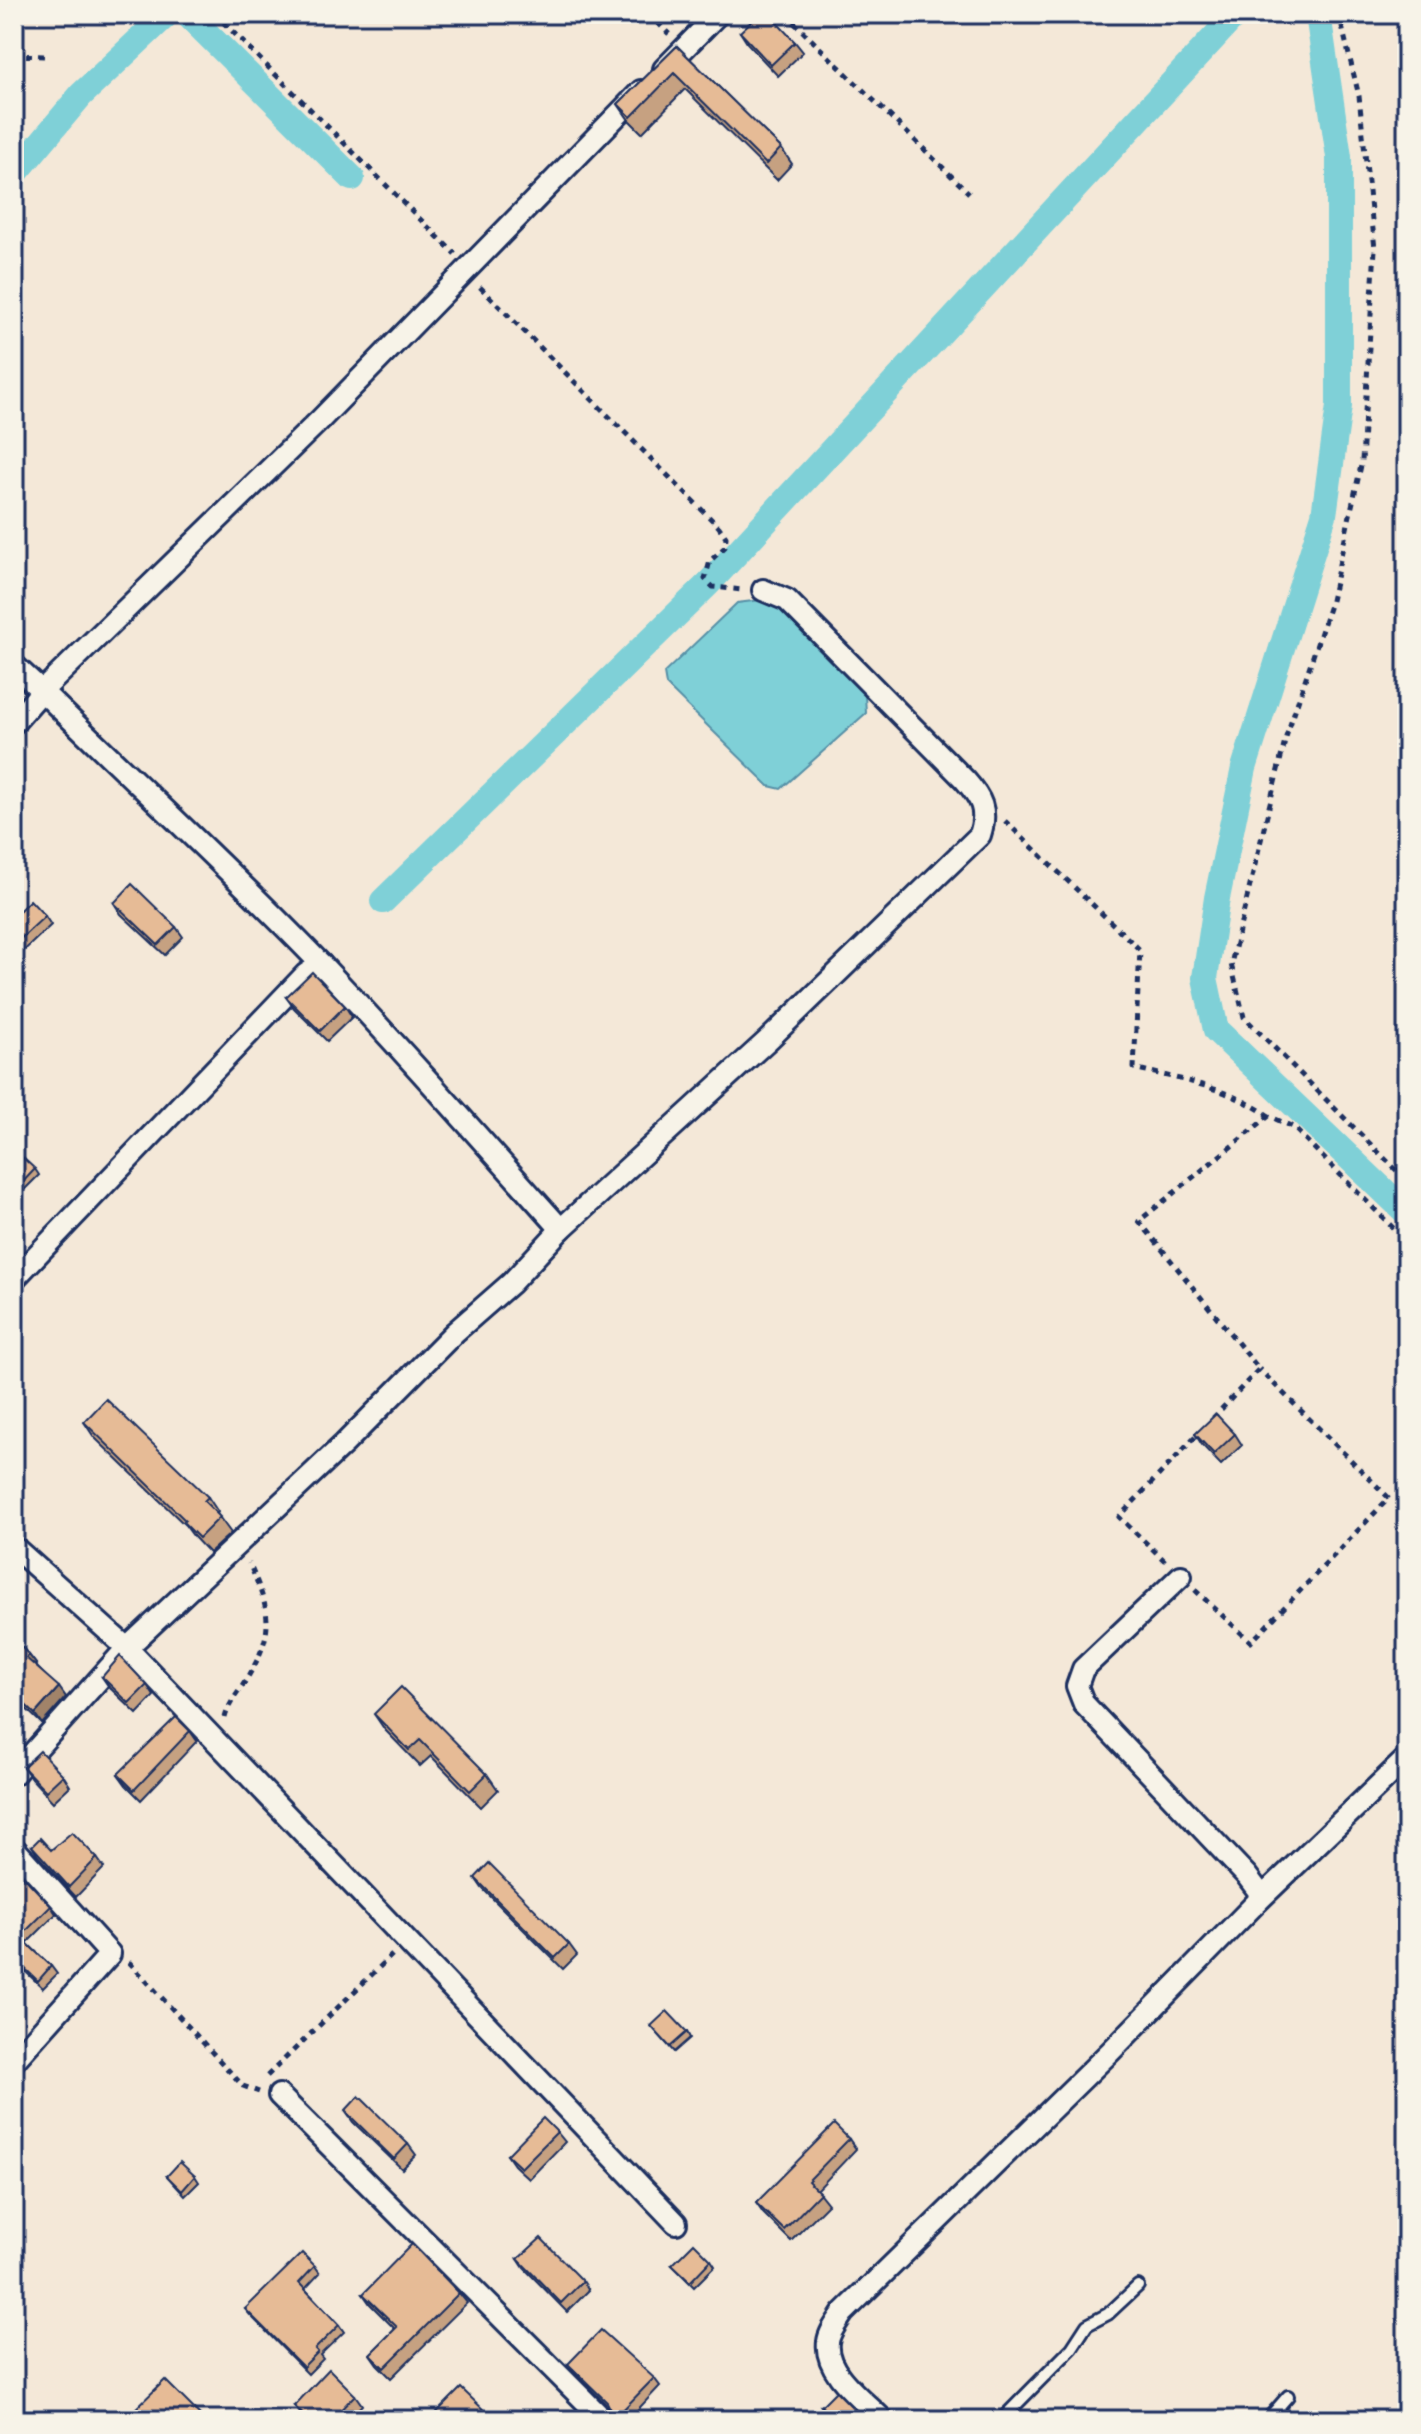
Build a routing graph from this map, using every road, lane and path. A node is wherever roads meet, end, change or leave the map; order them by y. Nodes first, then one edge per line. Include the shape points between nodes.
1 (215, 14) edge
2 (718, 14) edge
3 (785, 14) edge
4 (1339, 14) edge
5 (14, 55) edge
6 (44, 56) dead end
7 (969, 193) dead end
8 (464, 271) junction
9 (713, 587) dead end
10 (763, 590) dead end
11 (14, 665) edge
12 (42, 691) junction
13 (14, 723) edge
14 (981, 798) junction
15 (321, 964) junction
16 (1269, 1116) junction
17 (1407, 1181) edge
18 (561, 1229) junction
19 (1407, 1242) edge
20 (14, 1279) edge
21 (1259, 1369) junction
22 (248, 1535) junction
23 (14, 1547) edge
24 (1181, 1576) junction
25 (127, 1648) junction
26 (218, 1745) junction
27 (1407, 1758) edge
28 (14, 1774) edge
29 (14, 1848) edge
30 (1258, 1901) junction
31 (404, 1943) junction
32 (110, 1954) junction
33 (14, 2061) edge
34 (254, 2091) junction
35 (279, 2095) joint
36 (676, 2223) dead end
37 (1138, 2286) dead end
38 (1288, 2396) dead end
39 (604, 2420) edge
40 (883, 2420) edge
41 (1001, 2420) edge
42 (1267, 2420) edge

1 - 8 path via 453,251
2 - 8 street
3 - 7 path
4 - 17 path via 1359,96 1375,249 1362,461 1330,605 1286,737 1231,964 1244,1017
5 - 6 path
8 - 9 path via 719,527 725,547 710,561 705,579
8 - 12 street via 319,421
10 - 14 street via 787,600
11 - 12 street
12 - 13 street
12 - 15 street
14 - 16 path via 1140,950 1134,1068 1218,1088
14 - 18 street via 982,827 967,849
15 - 18 street via 451,1101
15 - 20 street
16 - 19 path via 1293,1127
16 - 21 path via 1139,1221
18 - 22 street
21 - 24 path via 1119,1517
21 - 24 path via 1389,1498 1251,1642
22 - 25 street
22 - 26 path via 247,1558 267,1604 269,1632 226,1712
23 - 25 street
24 - 30 street via 1083,1669 1077,1686 1084,1704 1247,1876 1259,1892
25 - 26 street
25 - 28 street
26 - 31 street
27 - 30 street
29 - 32 street
30 - 40 street via 843,2313 828,2340 829,2359
31 - 34 path
31 - 36 street
32 - 33 street
32 - 34 path via 130,1963 243,2086
34 - 35 path
35 - 39 street
37 - 41 lane via 1108,2314 1087,2325 1072,2348
38 - 42 lane

